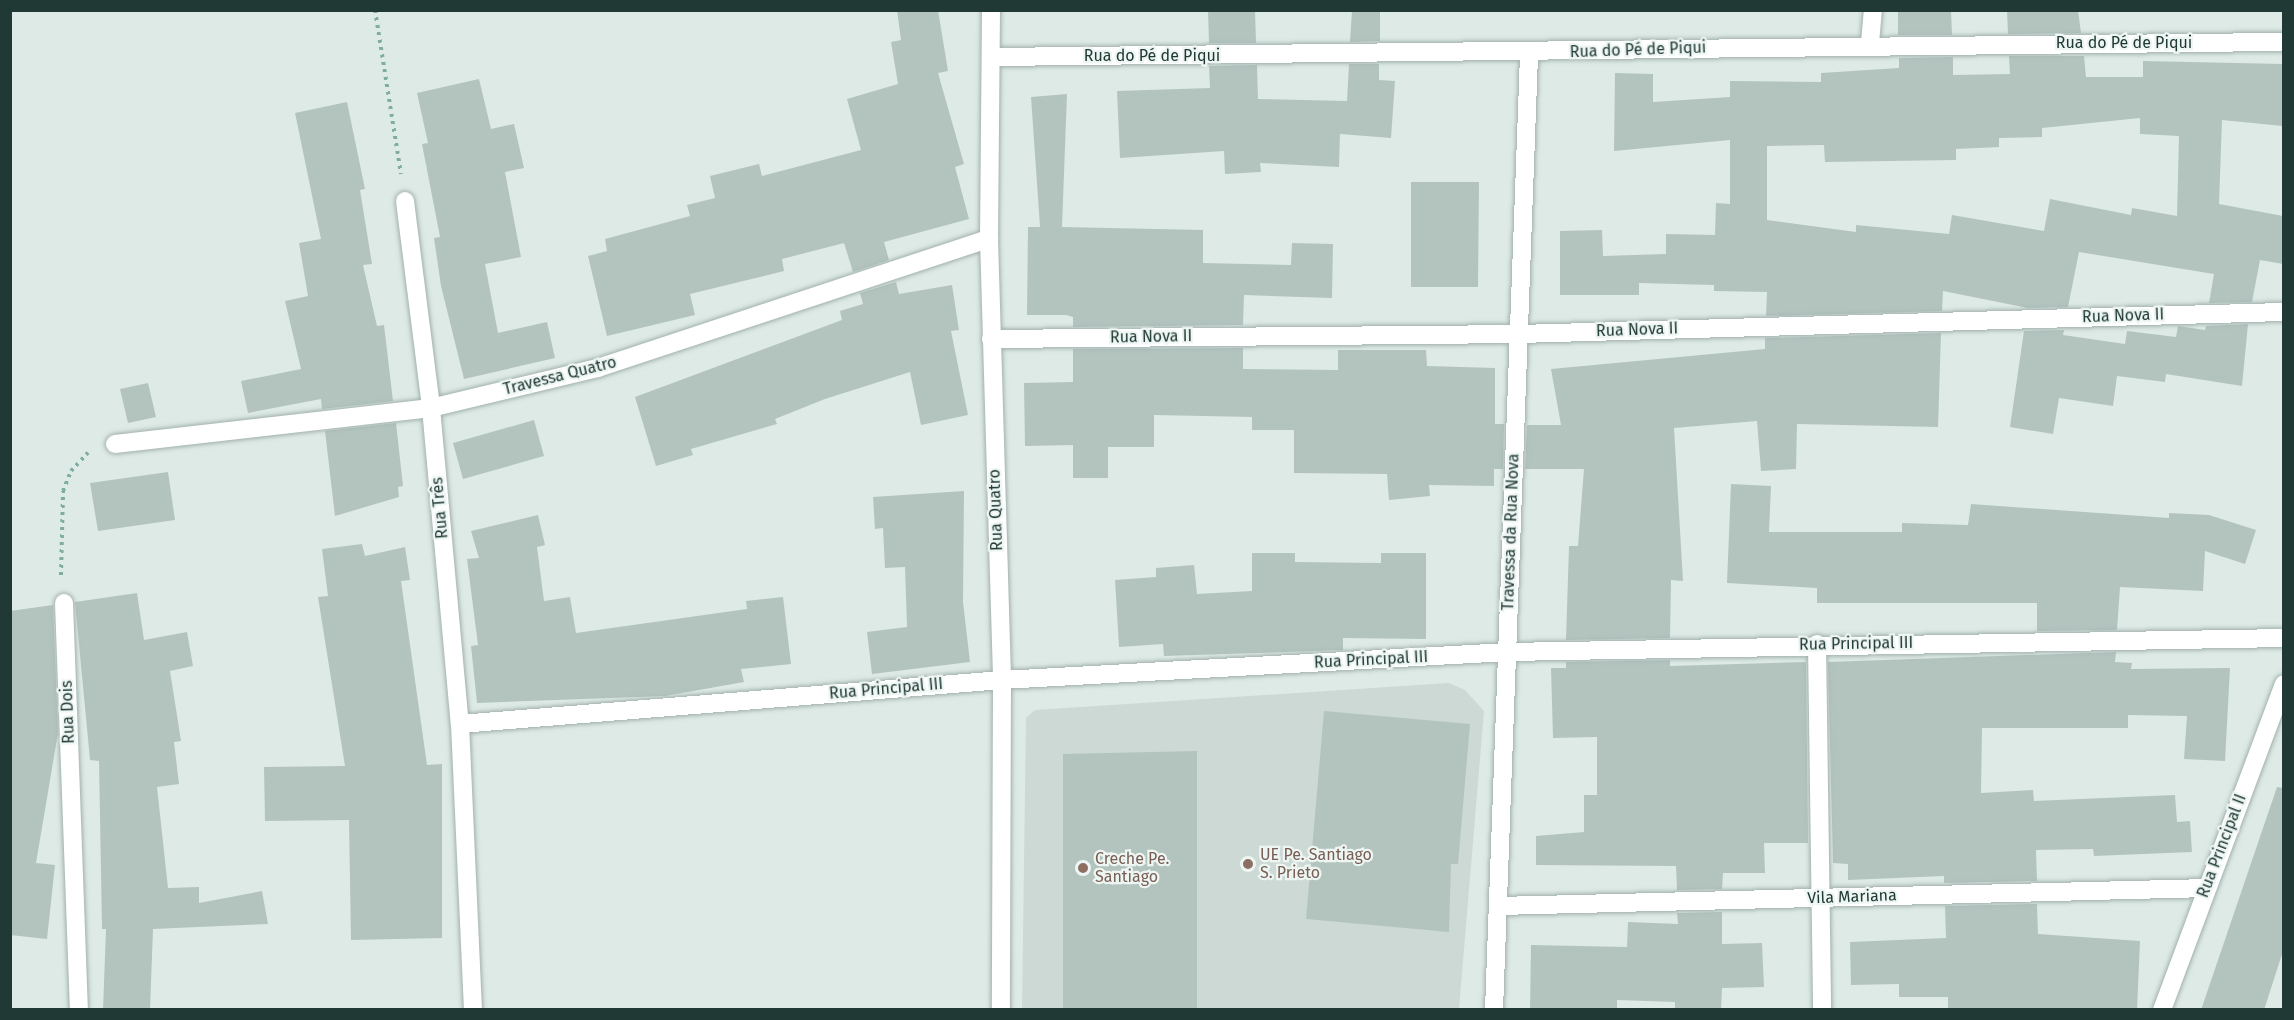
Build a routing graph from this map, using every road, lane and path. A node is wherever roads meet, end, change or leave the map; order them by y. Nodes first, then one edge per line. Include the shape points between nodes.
1 (375, 10) edge
2 (992, 10) edge
3 (1872, 10) edge
4 (2283, 42) edge
5 (1870, 43) junction
6 (1529, 54) junction
7 (993, 57) junction
8 (405, 201) joint
9 (989, 239) junction
10 (2283, 312) edge
11 (1519, 334) junction
12 (991, 339) junction
13 (431, 408) junction
14 (116, 444) joint
15 (64, 603) joint
16 (2283, 638) edge
17 (1817, 644) junction
18 (1507, 652) junction
19 (1002, 680) junction
20 (2283, 684) edge
21 (460, 724) junction
22 (2207, 888) junction
23 (1821, 898) junction
24 (1498, 906) junction
25 (79, 1010) edge
26 (473, 1010) edge
27 (1001, 1010) edge
28 (1494, 1010) edge
29 (1822, 1010) edge
30 (2162, 1010) edge

1 - 8 path
2 - 7 street, Rua Quatro
3 - 5 street
4 - 5 street, Rua do Pé de Piqui
5 - 6 street, Rua do Pé de Piqui
6 - 7 street, Rua do Pé de Piqui
6 - 11 street, Travessa da Rua Nova
7 - 9 street, Rua Quatro
8 - 13 street, Rua Três
9 - 12 street, Rua Quatro
9 - 13 street, Travessa Quatro via 598,368
10 - 11 street, Rua Nova II
11 - 12 street, Rua Nova II
11 - 18 street, Travessa da Rua Nova
12 - 19 street, Rua Quatro
13 - 14 street, Travessa Quatro
13 - 21 street, Rua Três
14 - 15 path via 92,450 71,471 63,491 58,544
15 - 25 street, Rua Dois
16 - 17 street, Rua Principal III
17 - 18 street, Rua Principal III
17 - 23 street
18 - 19 street, Rua Principal III
18 - 24 street, Travessa da Rua Nova
19 - 21 street, Rua Principal III
19 - 27 street, Rua Quatro
20 - 22 street, Rua Principal II
21 - 26 street, Rua Três
22 - 23 street, Vila Mariana
22 - 30 street, Rua Principal II
23 - 24 street, Vila Mariana
23 - 29 street
24 - 28 street, Travessa da Rua Nova

